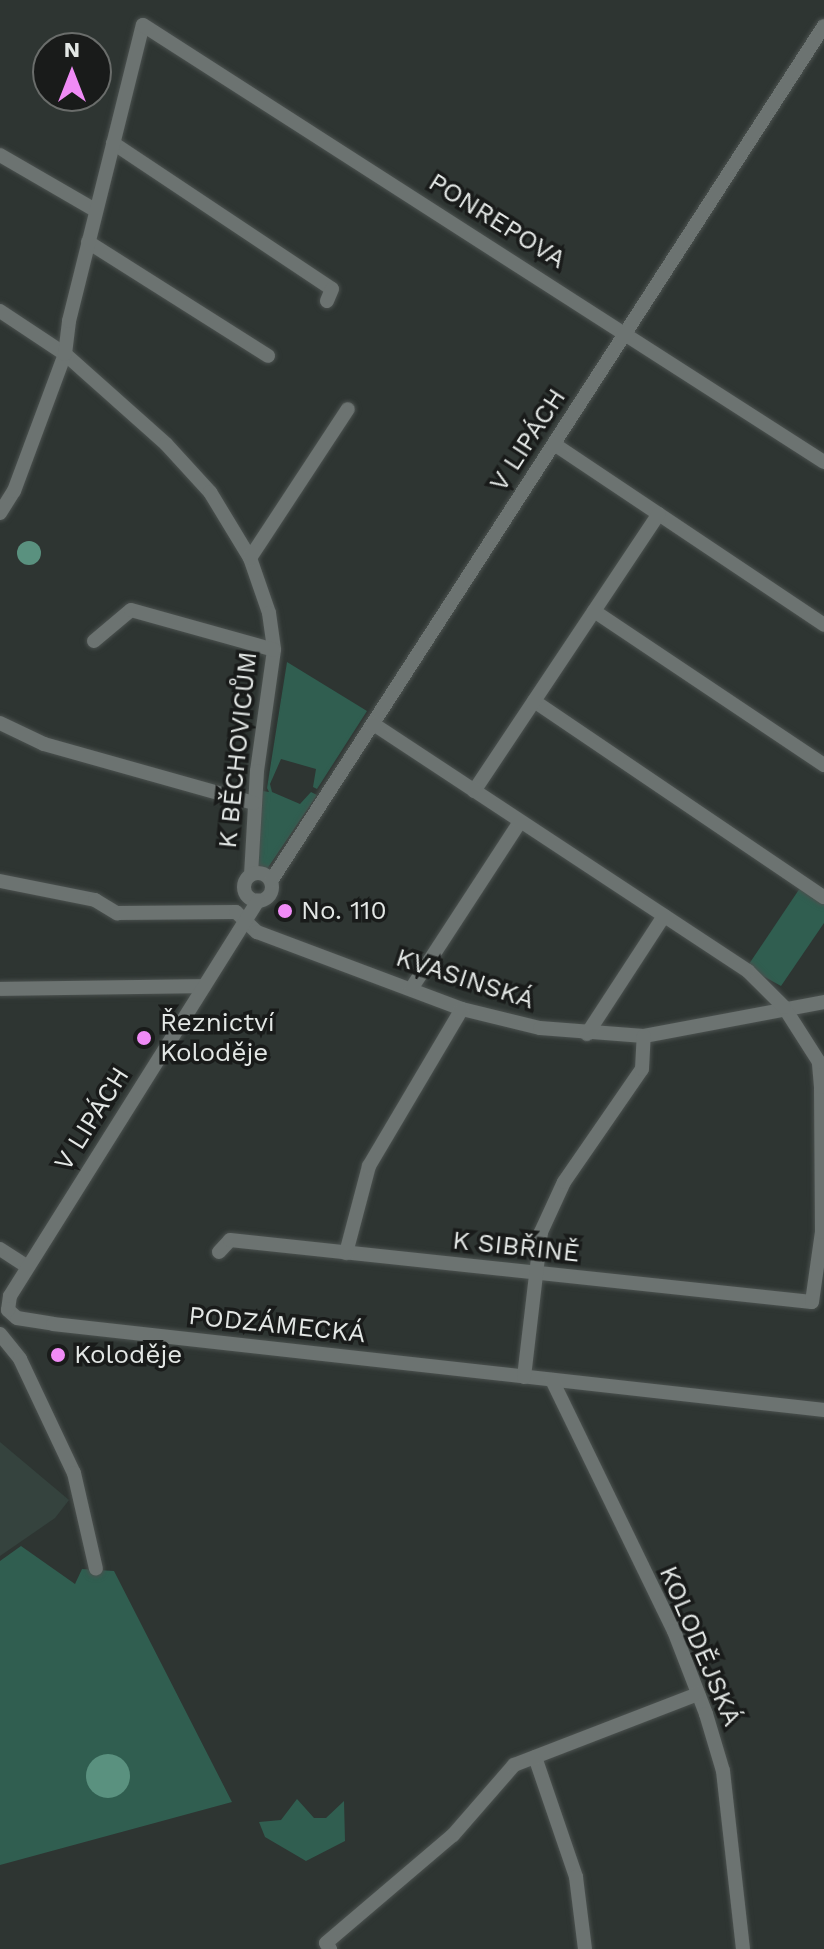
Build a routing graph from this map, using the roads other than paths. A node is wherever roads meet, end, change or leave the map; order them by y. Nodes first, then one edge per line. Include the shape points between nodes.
1 (824, 26) edge
2 (113, 143) junction
3 (0, 155) edge
4 (95, 210) junction
5 (88, 242) junction
6 (327, 301) dead end
7 (0, 311) edge
8 (627, 332) junction
9 (65, 354) junction
10 (268, 356) dead end
11 (348, 409) dead end
12 (554, 444) junction
13 (824, 462) edge
14 (0, 513) edge
15 (659, 514) junction
16 (250, 558) junction
17 (594, 611) junction
18 (824, 625) edge
19 (94, 641) dead end
20 (274, 650) junction
21 (534, 701) junction
22 (0, 723) edge
23 (373, 724) junction
24 (824, 765) edge
25 (474, 791) junction
26 (254, 803) junction
27 (520, 822) junction
28 (251, 875) junction
29 (0, 881) edge
30 (271, 881) junction
31 (824, 897) edge
32 (254, 899) junction
33 (664, 916) junction
34 (247, 918) junction
35 (204, 986) junction
36 (0, 989) edge
37 (411, 989) junction
38 (824, 1002) edge
39 (784, 1007) junction
40 (462, 1009) junction
41 (587, 1034) junction
42 (644, 1036) junction
43 (0, 1249) edge
44 (219, 1252) dead end
45 (346, 1253) junction
46 (28, 1267) junction
47 (535, 1273) junction
48 (4, 1312) edge
49 (0, 1334) edge
50 (524, 1377) junction
51 (552, 1380) junction
52 (824, 1410) edge
53 (96, 1569) dead end
54 (698, 1694) junction
55 (535, 1757) junction
56 (330, 1949) edge
57 (585, 1949) edge
58 (743, 1949) edge

1 - 8 street, V LIPÁCH
2 - 4 street
2 - 6 street via 332,289
2 - 8 street, PONREPOVA via 143,25
3 - 4 street
4 - 5 street
5 - 9 street
5 - 10 street
7 - 9 street, K BĚCHOVICŮM
8 - 12 street, V LIPÁCH
8 - 13 street, PONREPOVA
9 - 14 street via 14,491
9 - 16 street, K BĚCHOVICŮM via 166,444 210,492
11 - 16 street
12 - 15 street
12 - 23 street, V LIPÁCH
15 - 17 street
15 - 18 street
16 - 20 street, K BĚCHOVICŮM via 269,613
17 - 21 street
17 - 24 street
19 - 20 street via 131,610
20 - 26 street, K BĚCHOVICŮM
21 - 25 street
21 - 31 street
22 - 26 street via 44,744
23 - 25 street
23 - 30 street, V LIPÁCH
25 - 27 street
26 - 28 street, K BĚCHOVICŮM
27 - 33 street
27 - 37 street
28 - 30 street via 262,873
28 - 32 street via 244,885
29 - 34 street, KVASINSKÁ via 95,900 117,913 223,911
30 - 32 street via 271,893
32 - 34 street, V LIPÁCH
33 - 39 street via 753,975
33 - 41 street
34 - 35 street, V LIPÁCH
34 - 37 street, KVASINSKÁ via 257,932
35 - 36 street
35 - 46 street, V LIPÁCH
37 - 40 street, KVASINSKÁ
38 - 39 street, KVASINSKÁ
39 - 42 street, KVASINSKÁ
39 - 47 street, K SIBŘINĚ via 819,1062 824,1166 812,1302
40 - 41 street, KVASINSKÁ
40 - 45 street via 369,1166
41 - 42 street, KVASINSKÁ
42 - 47 street via 642,1069 549,1211
43 - 46 street
44 - 45 street, K SIBŘINĚ via 230,1240
45 - 47 street, K SIBŘINĚ
46 - 48 street, V LIPÁCH
47 - 50 street
48 - 50 street, PODZÁMECKÁ via 53,1324
49 - 53 street via 20,1359 74,1473
50 - 51 street, PODZÁMECKÁ
51 - 52 street, PODZÁMECKÁ
51 - 54 street, KOLODĚJSKÁ via 674,1631
54 - 55 street
54 - 58 street, KOLODĚJSKÁ via 723,1771
55 - 56 street via 514,1765 453,1835 326,1943
55 - 57 street via 576,1877

